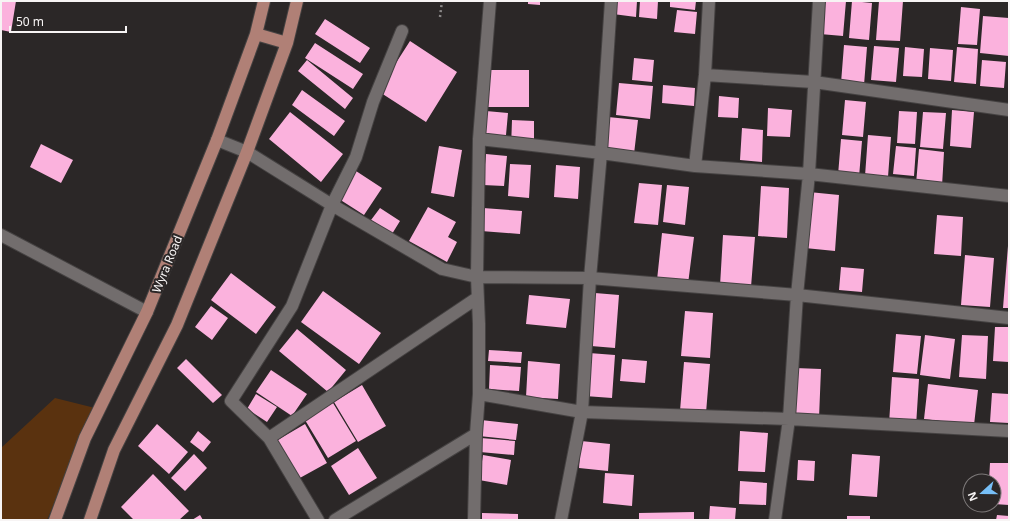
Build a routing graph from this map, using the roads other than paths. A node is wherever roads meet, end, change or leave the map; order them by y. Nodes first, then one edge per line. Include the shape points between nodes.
1 (264, 1) edge
2 (297, 1) edge
3 (490, 1) edge
4 (611, 1) edge
5 (709, 1) edge
6 (819, 1) edge
7 (402, 31) dead end
8 (256, 34) junction
9 (287, 43) junction
10 (705, 75) junction
11 (814, 82) junction
12 (1009, 110) edge
13 (479, 139) junction
14 (217, 140) junction
15 (247, 152) junction
16 (601, 153) junction
17 (695, 166) junction
18 (809, 174) junction
19 (1009, 196) edge
20 (332, 205) junction
21 (1, 235) edge
22 (477, 277) junction
23 (590, 278) junction
24 (797, 295) junction
25 (477, 298) junction
26 (147, 312) junction
27 (1009, 318) edge
28 (479, 394) junction
29 (582, 412) junction
30 (789, 419) junction
31 (1009, 430) edge
32 (476, 434) junction
33 (269, 438) junction
34 (55, 520) edge
35 (90, 520) edge
36 (318, 520) edge
37 (335, 520) edge
38 (474, 520) edge
39 (560, 520) edge
40 (776, 520) edge

1 - 8 main road, Wyra Road
2 - 9 main road
3 - 13 street
4 - 16 street
5 - 10 street
6 - 11 street
7 - 20 street via 373,102 356,157
8 - 9 main road
8 - 14 main road, Wyra Road
9 - 15 main road
10 - 11 street
10 - 17 street
11 - 12 street
11 - 18 street
13 - 16 street
13 - 22 street
14 - 15 street
14 - 26 main road, Wyra Road
15 - 20 street
15 - 35 main road via 177,325 114,450
16 - 17 street
16 - 23 street
17 - 18 street
18 - 19 street
18 - 24 street
20 - 22 street via 442,269
20 - 33 street via 292,306 231,401
21 - 26 street
22 - 23 street
22 - 25 street
23 - 24 street
23 - 29 street
24 - 27 street
24 - 30 street
25 - 28 street
25 - 33 street
26 - 34 main road, Wyra Road via 85,438
28 - 29 street
28 - 32 street
29 - 30 street
29 - 39 street
30 - 31 street
30 - 40 street
32 - 37 street
32 - 38 street
33 - 36 street

